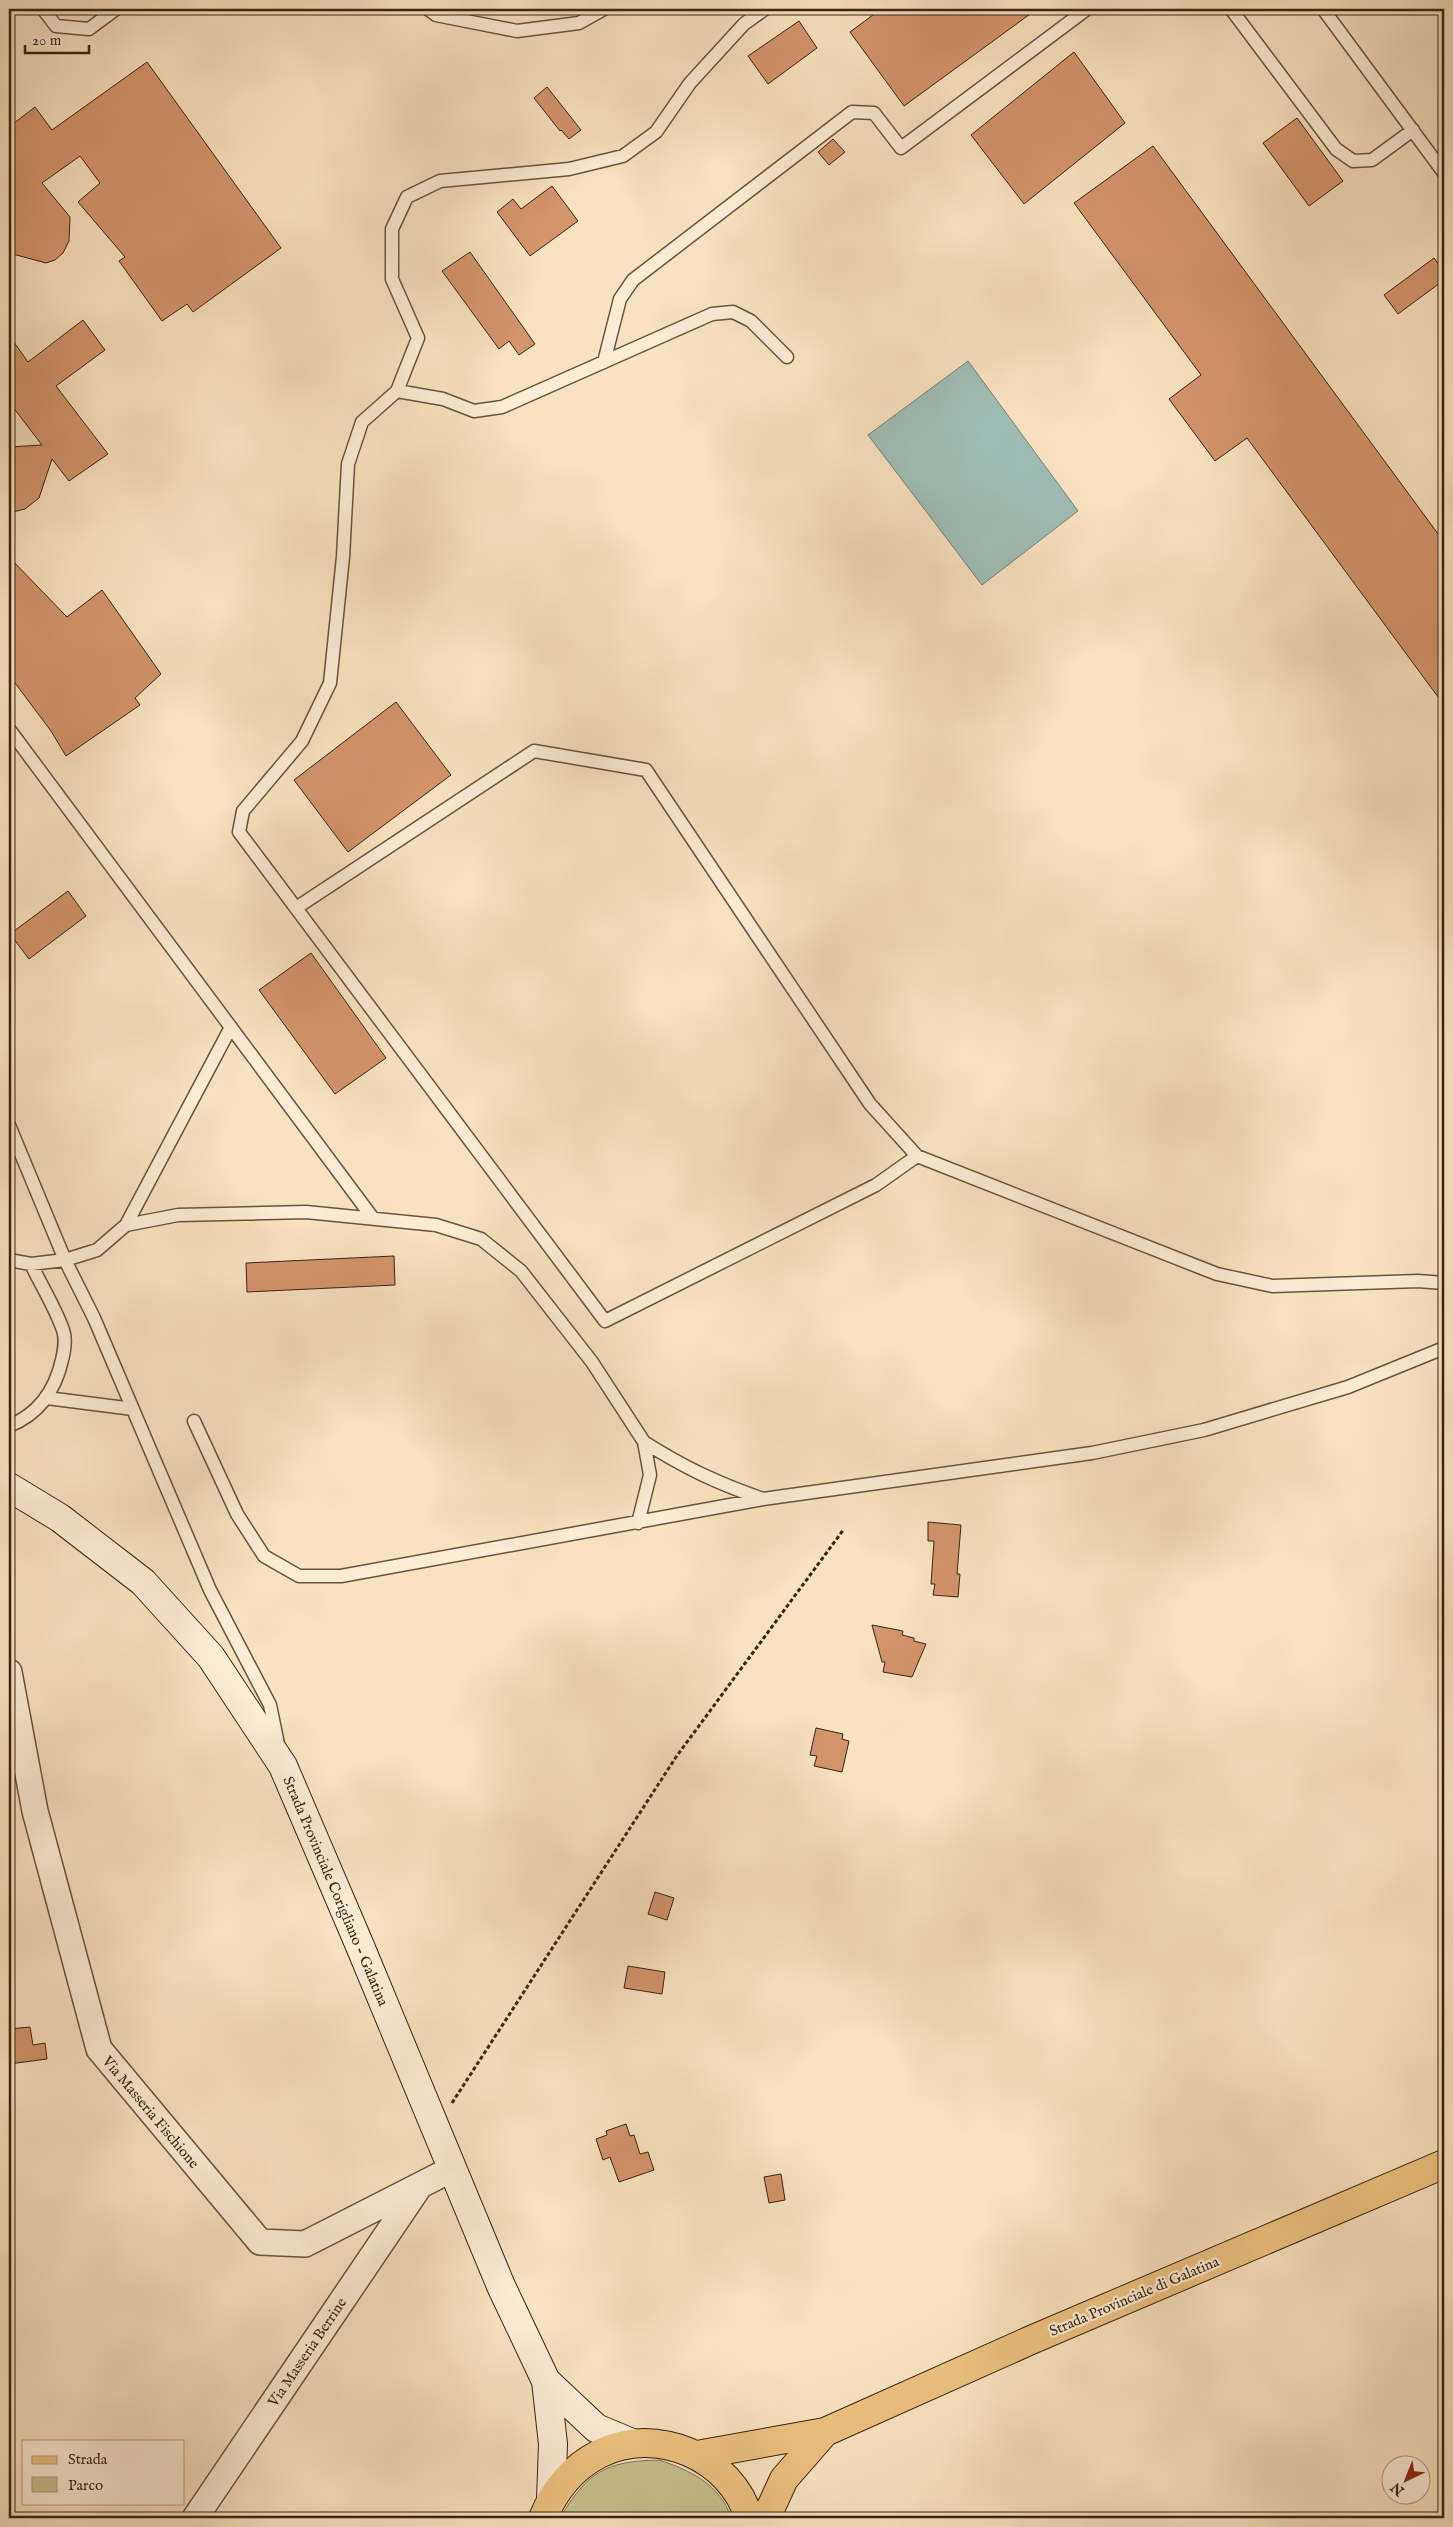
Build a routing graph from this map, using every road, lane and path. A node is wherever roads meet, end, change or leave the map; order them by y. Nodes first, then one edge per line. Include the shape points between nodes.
1 (43, 9) edge
2 (116, 9) edge
3 (428, 9) edge
4 (604, 9) edge
5 (765, 9) edge
6 (1087, 9) edge
7 (1231, 9) edge
8 (1323, 9) edge
9 (1413, 130) junction
10 (1444, 173) edge
11 (787, 357) dead end
12 (604, 362) junction
13 (396, 391) junction
14 (9, 729) edge
15 (296, 908) junction
16 (231, 1027) junction
17 (9, 1125) edge
18 (917, 1156) junction
19 (372, 1217) junction
20 (126, 1225) junction
21 (9, 1260) edge
22 (65, 1260) junction
23 (30, 1264) junction
24 (1444, 1284) edge
25 (1444, 1348) edge
26 (48, 1398) junction
27 (133, 1409) junction
28 (194, 1421) dead end
29 (9, 1426) edge
30 (644, 1442) junction
31 (9, 1486) edge
32 (763, 1499) junction
33 (638, 1523) junction
34 (844, 1529) dead end
35 (9, 1672) edge
36 (282, 1766) junction
37 (435, 2128) junction
38 (1444, 2164) edge
39 (452, 2169) junction
40 (420, 2186) junction
41 (546, 2381) junction
42 (825, 2432) junction
43 (632, 2443) junction
44 (697, 2455) junction
45 (547, 2508) edge
46 (195, 2518) edge
47 (749, 2518) edge
48 (766, 2518) edge

1 - 2 lane via 56,26 89,28
3 - 4 lane via 436,15 517,31 579,23
5 - 13 lane via 744,24 690,83 656,132 623,156 569,169 440,181 407,197 392,229 392,279 418,338
6 - 12 lane via 901,148 874,113 852,112 634,280 620,299
7 - 9 lane via 1336,149 1352,161 1372,160
8 - 9 lane
9 - 10 lane
11 - 12 lane via 751,320 732,312 712,314
12 - 13 lane via 502,408 474,412 443,399
13 - 15 lane via 362,422 348,464 330,684 302,741 243,811 239,832
14 - 16 lane
15 - 18 lane via 605,1321 876,1185
15 - 18 lane via 534,751 646,770 870,1104
16 - 19 lane
16 - 20 lane
17 - 22 lane
18 - 24 lane via 1217,1274 1272,1286
19 - 20 lane via 306,1212 178,1215
19 - 30 lane via 436,1225 481,1239 521,1271 592,1362
20 - 22 lane via 97,1250
21 - 23 lane
22 - 23 lane
22 - 27 lane
23 - 26 lane via 64,1331 64,1352 58,1381
25 - 32 lane via 1348,1387 1204,1430 1092,1453
26 - 27 lane
26 - 29 lane
27 - 36 lane via 210,1590 270,1705
28 - 33 lane via 238,1514 264,1556 299,1576 341,1576
30 - 32 lane via 715,1482
30 - 33 lane via 650,1475
31 - 36 main road, Strada Provinciale Corigliano - Galatina via 60,1518 143,1582 211,1657
32 - 33 lane
34 - 37 path via 676,1757
35 - 40 street, Via Masseria Fischione via 35,1810 99,2049 260,2242 305,2244
36 - 37 main road, Strada Provinciale Corigliano - Galatina
37 - 39 main road, Strada Provinciale Corigliano - Galatina
38 - 42 main road, Strada Provinciale di Galatina
39 - 40 street, Via Masseria Fischione
39 - 41 main road, Strada Provinciale Corigliano - Galatina via 501,2286
40 - 46 street, Via Masseria Berrine
41 - 43 main road, Strada Provinciale Corigliano - Galatina via 596,2428
41 - 45 main road, Strada Provinciale Corigliano - Galatina via 553,2444
42 - 44 main road, Strada Provinciale di Galatina
42 - 48 main road, Strada Provinciale di Galatina via 784,2479
43 - 44 main road, Strada Provinciale di Galatina via 665,2444
43 - 45 main road, Strada Provinciale di Galatina via 599,2453 572,2472
44 - 47 main road, Strada Provinciale di Galatina via 726,2476 746,2505

